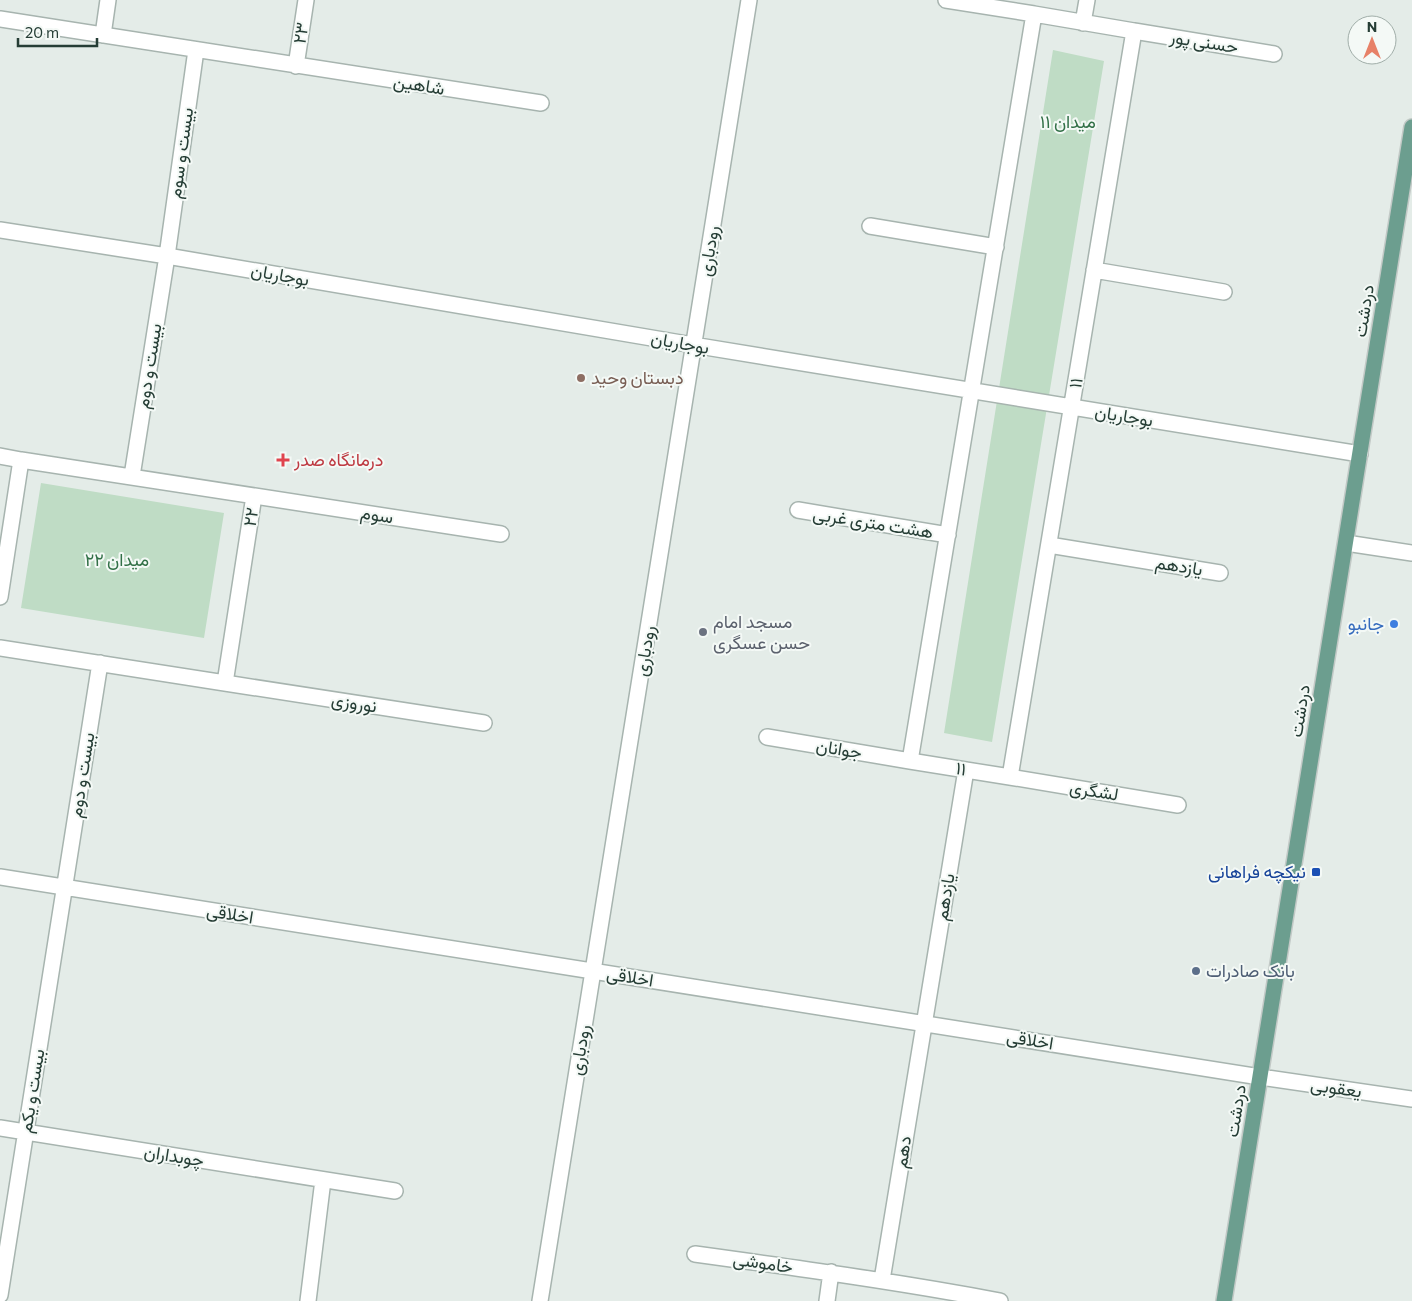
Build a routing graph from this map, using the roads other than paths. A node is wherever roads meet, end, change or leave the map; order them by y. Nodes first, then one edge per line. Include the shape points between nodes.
1 (108, 0) edge
2 (306, 0) edge
3 (749, 0) edge
4 (946, 0) edge
5 (1087, 0) edge
6 (1034, 14) junction
7 (0, 19) edge
8 (1083, 23) junction
9 (1134, 31) junction
10 (102, 35) junction
11 (196, 50) junction
12 (1274, 54) dead end
13 (296, 66) junction
14 (541, 104) dead end
15 (1412, 127) edge
16 (870, 226) dead end
17 (0, 230) edge
18 (996, 246) junction
19 (167, 256) junction
20 (1094, 270) junction
21 (1224, 292) dead end
22 (693, 345) junction
23 (972, 391) junction
24 (1072, 407) junction
25 (1360, 454) junction
26 (0, 456) edge
27 (21, 460) junction
28 (132, 476) junction
29 (254, 496) junction
30 (798, 510) dead end
31 (501, 534) dead end
32 (948, 535) junction
33 (1346, 543) junction
34 (1049, 545) junction
35 (1412, 553) edge
36 (1220, 573) dead end
37 (0, 597) edge
38 (0, 648) edge
39 (100, 664) junction
40 (225, 683) junction
41 (484, 723) dead end
42 (767, 737) dead end
43 (910, 761) junction
44 (966, 770) junction
45 (1010, 777) junction
46 (1178, 805) dead end
47 (0, 877) edge
48 (65, 887) junction
49 (593, 971) junction
50 (924, 1023) junction
51 (1260, 1077) junction
52 (1412, 1099) edge
53 (0, 1128) edge
54 (26, 1132) junction
55 (323, 1180) junction
56 (395, 1191) dead end
57 (695, 1254) dead end
58 (831, 1272) junction
59 (882, 1280) junction
60 (0, 1295) edge
61 (938, 1295) edge
62 (308, 1301) edge
63 (540, 1301) edge
64 (827, 1301) edge
65 (1000, 1301) edge
66 (1224, 1301) edge

1 - 10 street
2 - 13 street, ۲۳
3 - 22 street, رودباری
4 - 6 street
5 - 8 street
6 - 8 street
6 - 18 street
7 - 10 street, شاهین
8 - 9 street
9 - 12 street, حسنی پور
9 - 20 street, ۱۱
10 - 11 street, شاهین
11 - 13 street, شاهین
11 - 19 street, بیست و سوم
13 - 14 street, شاهین
15 - 25 main road, دردشت
16 - 18 street
17 - 19 street, بوجاریان
18 - 23 street
19 - 22 street, بوجاریان
19 - 28 street, بیست و دوم
20 - 21 street
20 - 24 street, ۱۱
22 - 23 street, بوجاریان
22 - 49 street, رودباری
23 - 24 street, بوجاریان
23 - 32 street
24 - 25 street, بوجاریان
24 - 34 street, ۱۱
25 - 33 main road, دردشت
26 - 27 street, ۲۲
27 - 28 street, ۲۲
27 - 37 street
28 - 29 street, ۲۲
29 - 31 street, سوم
29 - 40 street, ۲۲
30 - 32 street, هشت متری غربی
32 - 43 street
33 - 35 street
33 - 51 main road, دردشت
34 - 36 street, یازدهم
34 - 45 street, ۱۱
38 - 39 street
39 - 40 street
39 - 48 street, بیست و دوم
40 - 41 street, نوروزی
42 - 43 street, جوانان
43 - 44 street, ۱۱
44 - 45 street, ۱۱
44 - 50 street, یازدهم
45 - 46 street, لشگری
47 - 48 street, اخلاقی
48 - 49 street, اخلاقی
48 - 54 street, بیست و یکم
49 - 50 street, اخلاقی
49 - 63 street, رودباری
50 - 51 street, اخلاقی
50 - 59 street, دهم
51 - 52 street, یعقوبی
51 - 66 main road, دردشت
53 - 54 street, چوبداران
54 - 55 street, چوبداران
54 - 60 street, بیست و یکم
55 - 56 street, چوبداران
55 - 62 street
57 - 58 street, خاموشی
58 - 59 street, خاموشی
58 - 64 street
59 - 61 street, خاموشی
61 - 65 street, خاموشی

